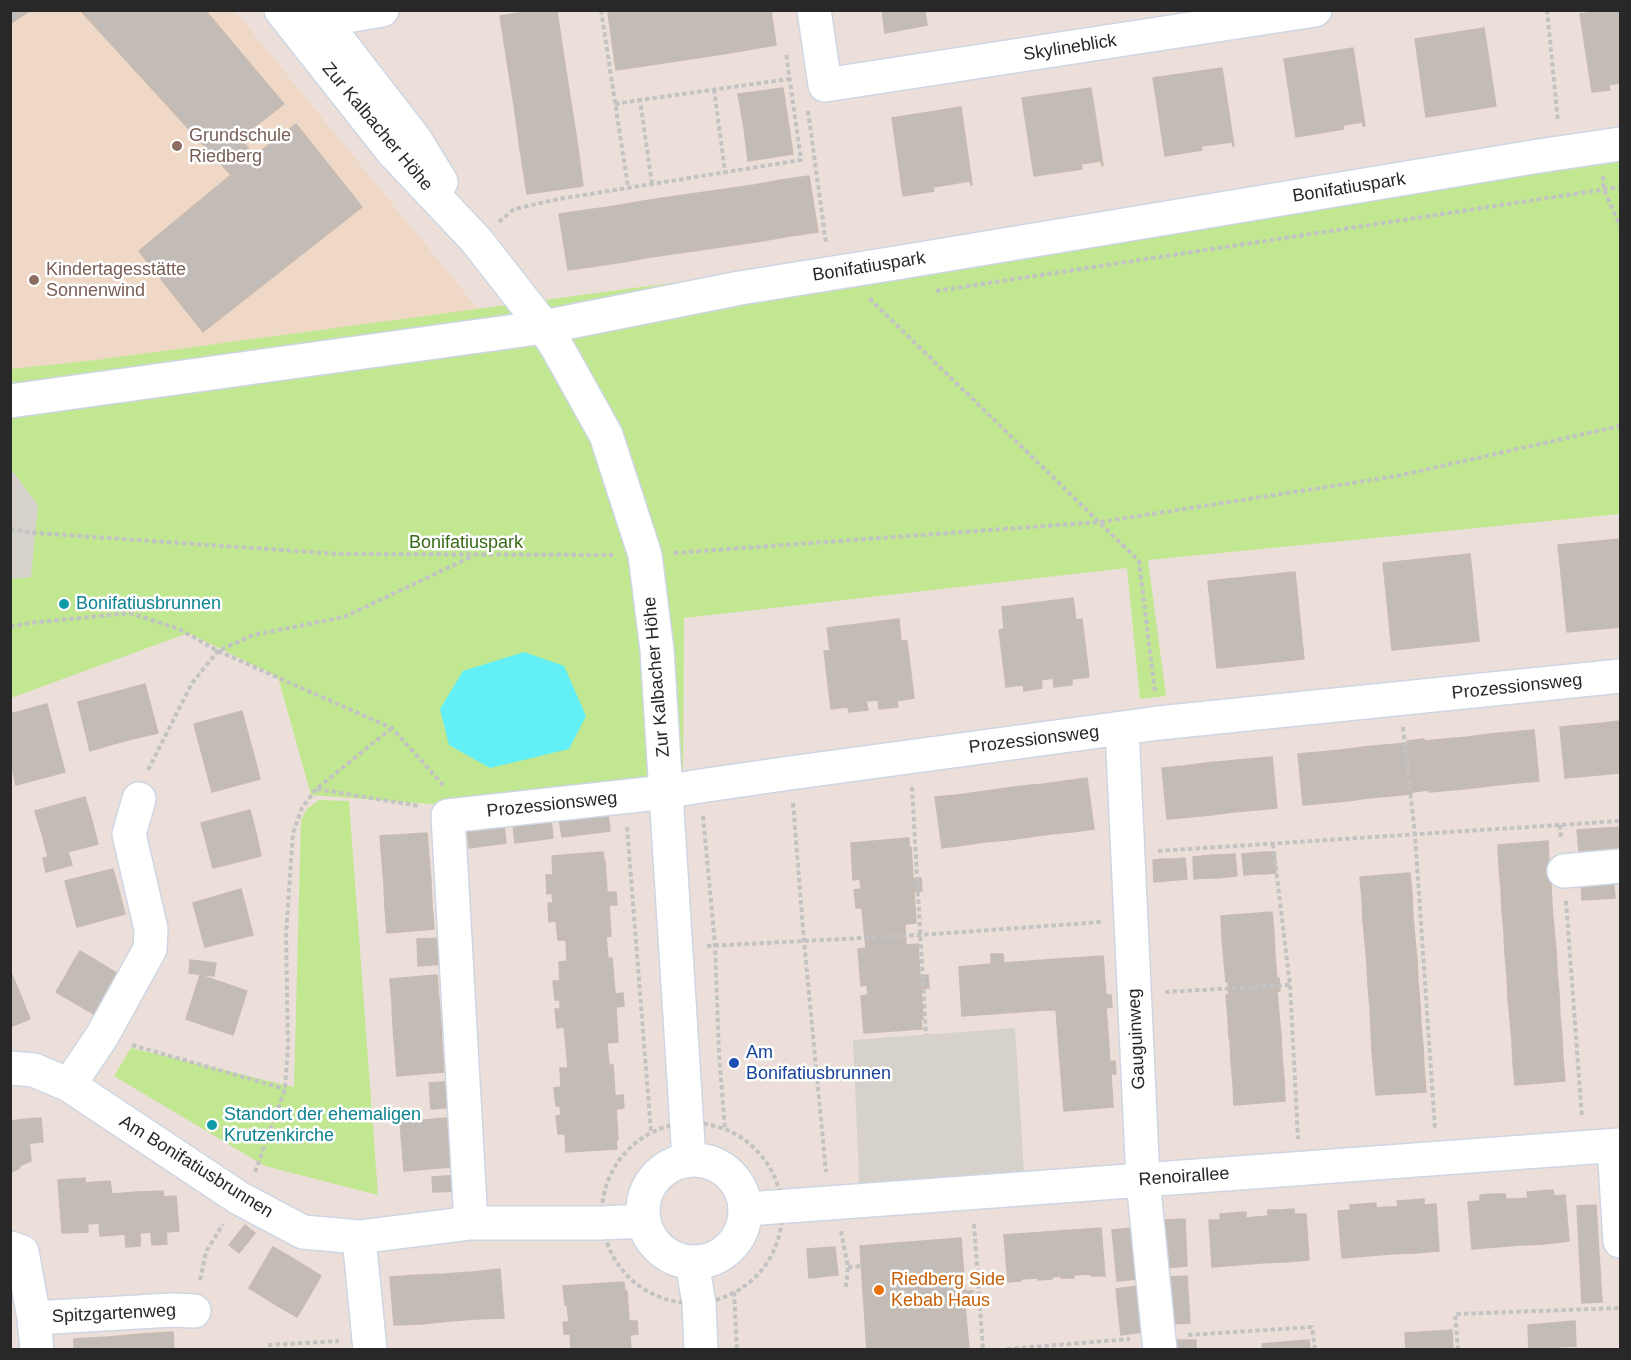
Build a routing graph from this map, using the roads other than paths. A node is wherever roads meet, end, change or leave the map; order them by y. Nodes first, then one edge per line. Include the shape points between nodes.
1 (281, 10) edge
2 (382, 10) edge
3 (814, 10) edge
4 (1315, 10) edge
5 (314, 23) edge
6 (1620, 144) edge
7 (544, 327) junction
8 (10, 401) edge
9 (1620, 676) edge
10 (1122, 728) junction
11 (666, 792) junction
12 (139, 799) road end
13 (1620, 866) edge
14 (1564, 871) road end
15 (10, 1068) edge
16 (69, 1085) junction
17 (1606, 1146) edge
18 (689, 1160) junction
19 (1143, 1180) junction
20 (747, 1209) junction
21 (644, 1221) junction
22 (471, 1223) junction
23 (359, 1237) junction
24 (1620, 1241) edge
25 (10, 1248) edge
26 (692, 1263) junction
27 (194, 1311) road end
28 (35, 1334) edge
29 (370, 1345) edge
30 (701, 1350) edge
31 (1160, 1350) edge

1 - 5 street, Zur Kalbacher Höhe
2 - 5 street
3 - 4 street, Skylineblick via 825,85
5 - 7 street, Zur Kalbacher Höhe via 393,152 476,240
6 - 7 street, Bonifatiuspark via 740,288
7 - 8 street, Bonifatiuspark
7 - 11 street, Zur Kalbacher Höhe via 606,435 645,555 657,650
9 - 10 street, Prozessionsweg
10 - 11 street, Prozessionsweg
10 - 19 street, Gauguinweg
11 - 18 street, Zur Kalbacher Höhe
11 - 22 street, Prozessionsweg via 446,812
12 - 16 street via 129,834 151,929 150,949 102,1036
13 - 14 street
15 - 16 street, Am Bonifatiusbrunnen via 34,1070
16 - 23 street, Am Bonifatiusbrunnen via 239,1198 303,1232
17 - 19 street, Renoirallee
17 - 24 street
18 - 20 street via 714,1163 737,1182
18 - 21 street via 664,1169 646,1191
19 - 20 street, Renoirallee
19 - 31 street, Gauguinweg
20 - 26 street via 738,1239 717,1258
21 - 22 street, Am Bonifatiusbrunnen
21 - 26 street via 650,1238 668,1256
22 - 23 street, Am Bonifatiusbrunnen
23 - 29 street
25 - 28 street, Spitzgartenweg via 22,1252
26 - 30 street
27 - 28 street, Spitzgartenweg via 172,1310

